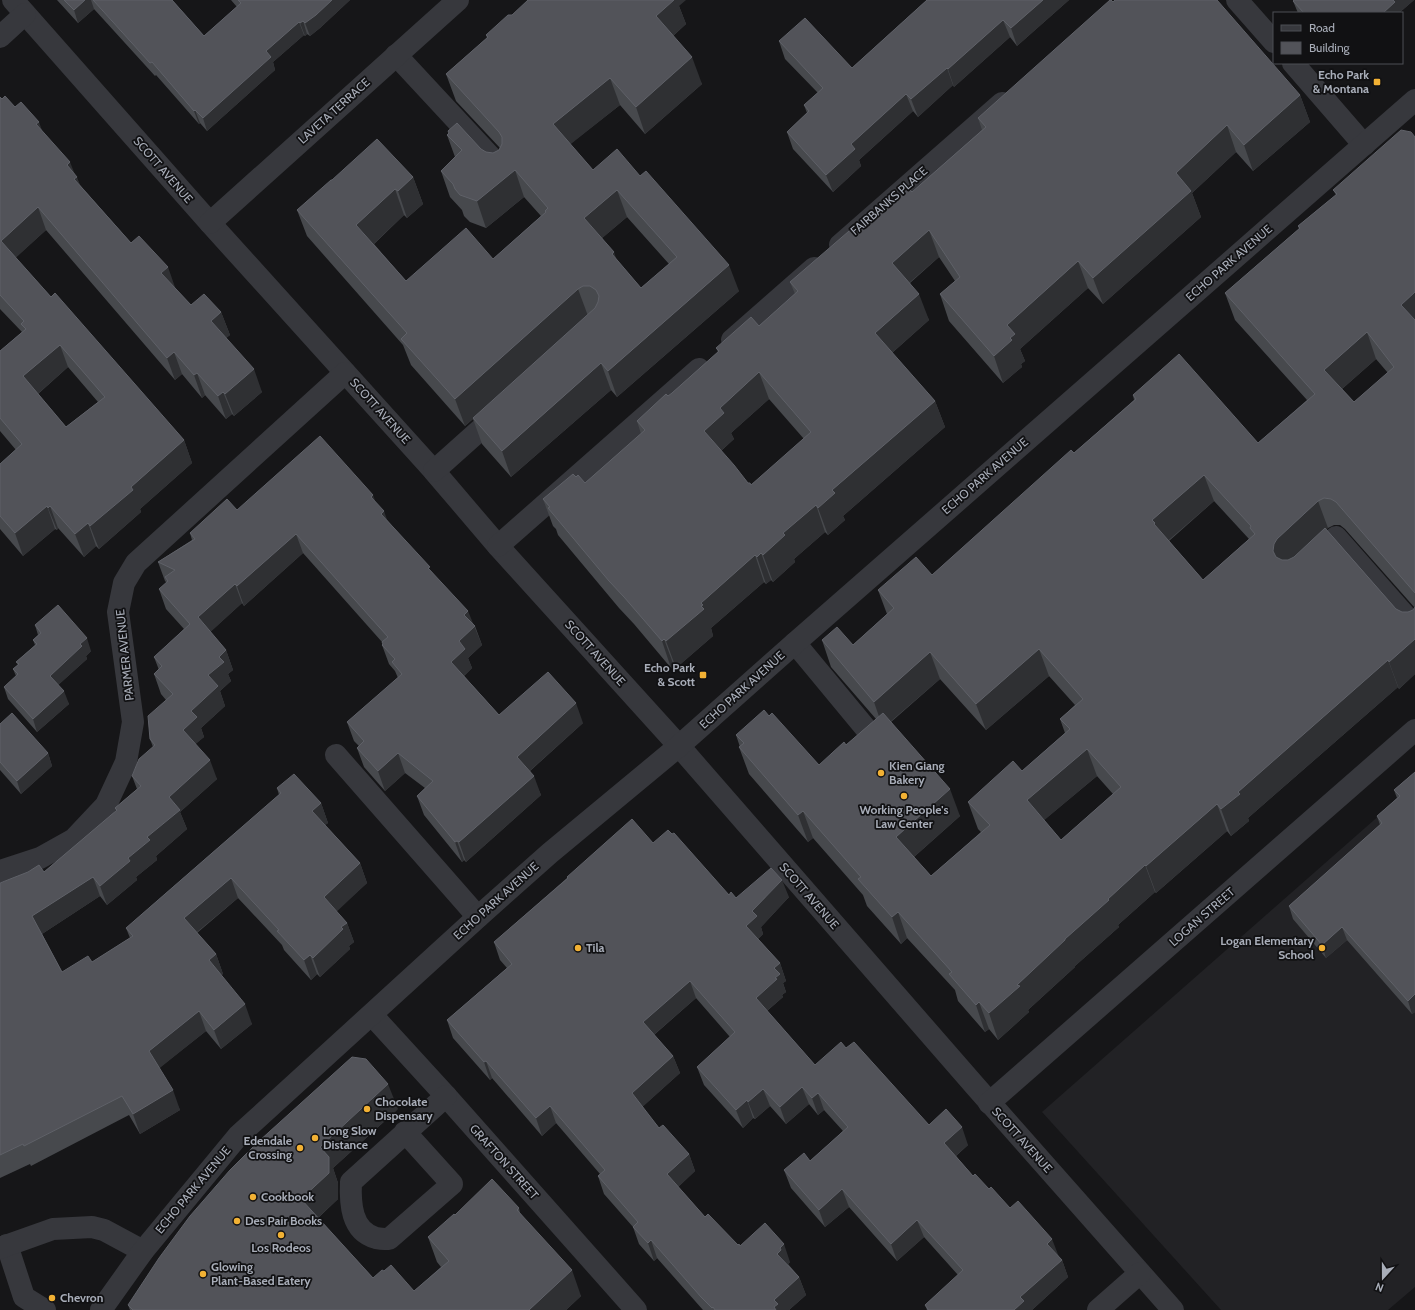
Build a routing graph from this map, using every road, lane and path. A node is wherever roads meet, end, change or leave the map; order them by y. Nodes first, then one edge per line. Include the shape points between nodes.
1 (458, 0) edge
2 (1237, 0) edge
3 (19, 7) edge
4 (0, 37) edge
5 (1273, 41) edge
6 (396, 55) junction
7 (1294, 64) edge
8 (1017, 89) edge
9 (1415, 100) edge
10 (1364, 145) junction
11 (500, 167) edge
12 (210, 223) junction
13 (346, 372) junction
14 (516, 398) edge
15 (434, 471) junction
16 (498, 546) junction
17 (1300, 571) edge
18 (1415, 627) edge
19 (795, 643) junction
20 (1415, 730) edge
21 (872, 736) edge
22 (679, 746) junction
23 (336, 755) dead end
24 (0, 871) edge
25 (478, 917) junction
26 (372, 1015) junction
27 (446, 1096) junction
28 (990, 1103) junction
29 (405, 1132) junction
30 (4, 1246) edge
31 (143, 1251) junction
32 (1140, 1273) junction
33 (45, 1310) edge
34 (101, 1310) edge
35 (636, 1310) edge
36 (1098, 1310) edge
37 (1173, 1310) edge

1 - 6 street, LAVETA TERRACE
2 - 5 street
3 - 4 street
3 - 12 street, SCOTT AVENUE
6 - 11 street
6 - 12 street, LAVETA TERRACE
7 - 10 street
8 - 16 street, FAIRBANKS PLACE
9 - 10 street, ECHO PARK AVENUE
10 - 19 street, ECHO PARK AVENUE
12 - 13 street, SCOTT AVENUE
13 - 15 street, SCOTT AVENUE
13 - 24 street, PARMER AVENUE via 136,563 124,583 118,612 133,722 126,762 106,805 74,838 40,858
14 - 15 street
15 - 16 street, SCOTT AVENUE
16 - 22 street, SCOTT AVENUE
17 - 18 street via 1336,537
19 - 21 street
19 - 22 street, ECHO PARK AVENUE
20 - 28 street, LOGAN STREET
22 - 25 street, ECHO PARK AVENUE via 550,853
22 - 28 street, SCOTT AVENUE
23 - 25 street
25 - 26 street, ECHO PARK AVENUE
26 - 27 street, GRAFTON STREET
26 - 31 street, ECHO PARK AVENUE via 238,1136
27 - 29 street
27 - 35 street, GRAFTON STREET
28 - 32 street, SCOTT AVENUE
29 - 29 street via 351,1182 353,1215 362,1232 376,1238 389,1239 452,1184
30 - 31 street via 53,1229 92,1227 104,1230
30 - 33 street via 24,1297
31 - 34 street, ECHO PARK AVENUE
32 - 36 street
32 - 37 street, SCOTT AVENUE

